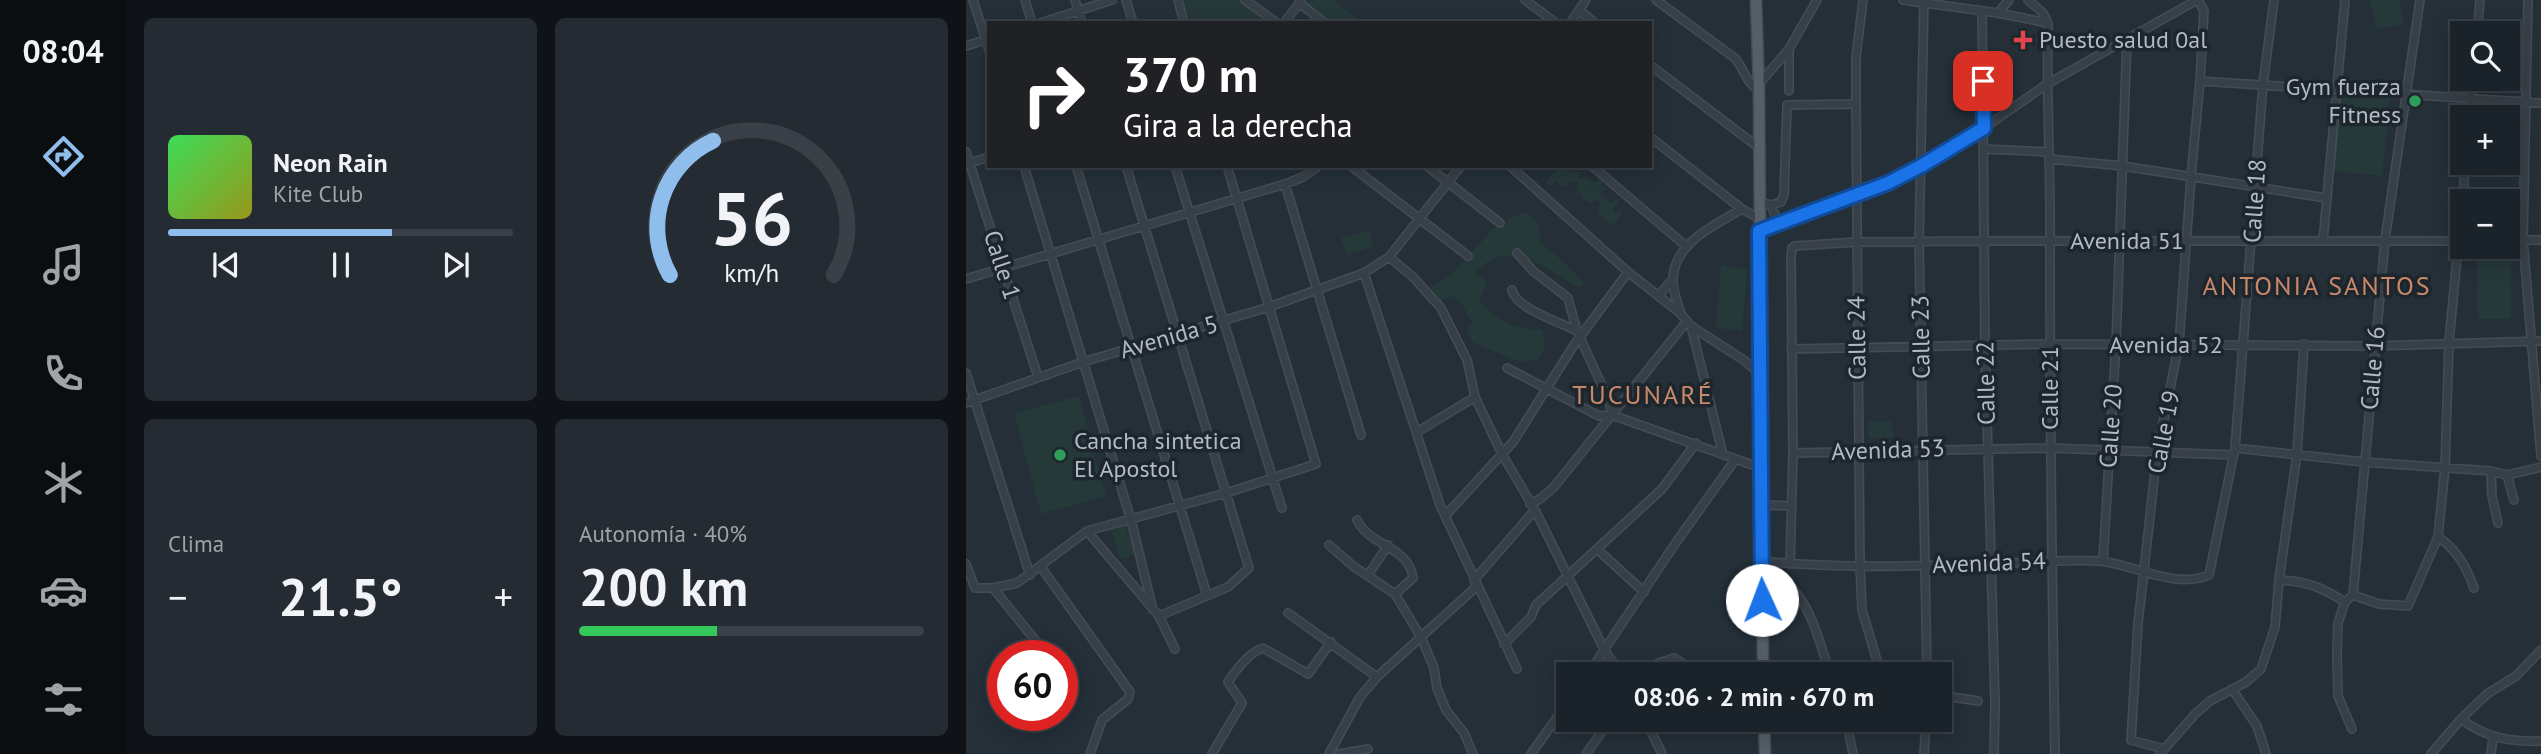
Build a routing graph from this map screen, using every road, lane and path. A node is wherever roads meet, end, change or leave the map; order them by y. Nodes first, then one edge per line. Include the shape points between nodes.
1 (973, 0) edge
2 (1025, 0) edge
3 (1075, 0) edge
4 (1112, 0) edge
5 (1126, 0) edge
6 (1178, 0) edge
7 (1245, 0) edge
8 (1525, 0) edge
9 (1586, 0) edge
10 (1656, 0) edge
11 (1756, 0) edge
12 (1817, 0) edge
13 (1863, 0) edge
14 (1903, 0) edge
15 (2009, 0) edge
16 (2028, 0) edge
17 (2197, 0) edge
18 (2274, 0) edge
19 (2345, 0) edge
20 (2420, 0) edge
21 (2480, 0) edge
22 (2528, 0) edge
23 (1300, 2) edge
24 (1924, 2) edge
25 (1579, 10) junction
26 (1078, 11) junction
27 (1982, 11) junction
28 (1998, 13) junction
29 (1031, 21) edge
30 (1046, 21) edge
31 (1081, 21) edge
32 (1132, 21) edge
33 (1183, 21) edge
34 (1274, 21) edge
35 (1286, 21) edge
36 (1323, 21) edge
37 (1553, 21) edge
38 (1571, 21) edge
39 (1593, 21) edge
40 (2478, 21) edge
41 (2048, 23) junction
42 (2127, 38) junction
43 (987, 39) edge
44 (966, 46) edge
45 (1789, 49) junction
46 (1652, 67) edge
47 (2200, 81) junction
48 (2047, 84) junction
49 (2263, 84) junction
50 (1758, 87) junction
51 (2335, 90) junction
52 (1789, 91) dead end
53 (2471, 91) edge
54 (2406, 94) junction
55 (2470, 98) junction
56 (2525, 102) junction
57 (2541, 103) edge
58 (1856, 104) junction
59 (2470, 105) edge
60 (1984, 128) junction
61 (1652, 138) edge
62 (1758, 147) junction
63 (1985, 149) junction
64 (966, 152) edge
65 (2049, 155) junction
66 (987, 158) edge
67 (968, 164) edge
68 (1921, 166) junction
69 (2123, 166) junction
70 (1025, 168) edge
71 (1077, 168) edge
72 (1127, 168) edge
73 (1176, 168) edge
74 (1228, 168) edge
75 (1316, 168) edge
76 (1354, 168) edge
77 (1430, 168) edge
78 (1459, 168) edge
79 (1512, 168) edge
80 (1594, 168) edge
81 (2191, 177) junction
82 (1448, 182) junction
83 (1285, 184) junction
84 (2256, 189) junction
85 (1856, 197) junction
86 (2326, 198) junction
87 (1237, 199) junction
88 (1758, 201) junction
89 (1771, 205) junction
90 (1742, 209) junction
91 (1189, 211) junction
92 (1419, 218) junction
93 (1758, 218) junction
94 (1500, 223) dead end
95 (1778, 223) junction
96 (1145, 225) junction
97 (1759, 231) junction
98 (1099, 239) junction
99 (2385, 240) junction
100 (2520, 240) edge
101 (2524, 240) junction
102 (2541, 240) edge
103 (1983, 241) junction
104 (2186, 241) junction
105 (2323, 241) junction
106 (2450, 241) edge
107 (1856, 242) junction
108 (2050, 242) junction
109 (2120, 242) junction
110 (2253, 242) junction
111 (1919, 243) junction
112 (1687, 247) junction
113 (1051, 253) junction
114 (1517, 253) dead end
115 (1468, 256) dead end
116 (1389, 257) junction
117 (2459, 259) edge
118 (1004, 268) junction
119 (1367, 271) junction
120 (1628, 272) junction
121 (966, 279) edge
122 (1673, 279) junction
123 (1318, 290) junction
124 (1512, 290) dead end
125 (1658, 296) junction
126 (1269, 307) junction
127 (1680, 313) junction
128 (1223, 322) junction
129 (1689, 323) junction
130 (1176, 335) junction
131 (1578, 335) junction
132 (2532, 340) junction
133 (2541, 341) edge
134 (2449, 342) junction
135 (2050, 344) junction
136 (2116, 344) junction
137 (2179, 344) junction
138 (2304, 344) junction
139 (1985, 345) junction
140 (2244, 345) junction
141 (1921, 346) junction
142 (2375, 346) junction
143 (1857, 347) junction
144 (1130, 348) junction
145 (1791, 349) junction
146 (1083, 362) junction
147 (1507, 368) dead end
148 (966, 373) edge
149 (1760, 374) junction
150 (1038, 377) junction
151 (1547, 388) junction
152 (1475, 397) junction
153 (970, 402) edge
154 (1612, 415) junction
155 (1417, 432) junction
156 (1360, 435) dead end
157 (1696, 443) junction
158 (1987, 447) junction
159 (2050, 447) junction
160 (1924, 449) junction
161 (2109, 449) junction
162 (2235, 451) junction
163 (1858, 452) junction
164 (1793, 453) junction
165 (2157, 453) junction
166 (1502, 454) junction
167 (2297, 454) junction
168 (1723, 455) junction
169 (2541, 456) edge
170 (1735, 460) junction
171 (2364, 462) junction
172 (2541, 467) edge
173 (1761, 468) junction
174 (2445, 468) junction
175 (2491, 471) junction
176 (2507, 475) junction
177 (1273, 477) junction
178 (1226, 493) junction
179 (2514, 500) dead end
180 (1180, 505) junction
181 (1761, 505) junction
182 (1792, 506) junction
183 (1532, 507) junction
184 (1282, 508) dead end
185 (1445, 516) junction
186 (1131, 520) junction
187 (1357, 520) dead end
188 (2498, 523) dead end
189 (1087, 531) junction
190 (2438, 537) junction
191 (1329, 545) dead end
192 (1388, 545) junction
193 (1597, 550) junction
194 (2051, 561) junction
195 (2103, 561) junction
196 (1761, 562) junction
197 (966, 564) edge
198 (1790, 564) junction
199 (1992, 564) junction
200 (1860, 565) junction
201 (1924, 565) junction
202 (1041, 567) junction
203 (2211, 569) joint
204 (2144, 574) junction
205 (1030, 575) junction
206 (1368, 575) junction
207 (1567, 575) junction
208 (2279, 580) junction
209 (1475, 583) junction
210 (993, 588) junction
211 (2474, 588) dead end
212 (1644, 592) junction
213 (1395, 594) junction
214 (1207, 595) junction
215 (2353, 595) junction
216 (2345, 602) junction
217 (1156, 613) junction
218 (1288, 613) dead end
219 (1421, 636) junction
220 (1035, 640) edge
221 (1331, 642) junction
222 (1504, 645) junction
223 (1175, 649) dead end
224 (2541, 650) edge
225 (1605, 651) junction
226 (1597, 662) edge
227 (1613, 662) edge
228 (1663, 662) edge
229 (1680, 662) edge
230 (1763, 662) edge
231 (1826, 662) edge
232 (1877, 662) edge
233 (1927, 662) edge
234 (1517, 669) dead end
235 (1377, 677) junction
236 (2232, 689) junction
237 (1952, 697) edge
238 (1978, 701) dead end
239 (1556, 718) edge
240 (2461, 719) junction
241 (2352, 730) dead end
242 (1602, 732) edge
243 (1651, 732) edge
244 (1764, 732) edge
245 (1849, 732) edge
246 (1926, 732) edge
247 (2493, 737) junction
248 (2541, 741) edge
249 (1368, 749) dead end
250 (2162, 752) edge
251 (1090, 754) edge
252 (1212, 754) edge
253 (1329, 754) edge
254 (1339, 754) edge
255 (1473, 754) edge
256 (1531, 754) edge
257 (1586, 754) edge
258 (1662, 754) edge
259 (1765, 754) edge
260 (1853, 754) edge
261 (1924, 754) edge
262 (1994, 754) edge
263 (2055, 754) edge
264 (2266, 754) edge
265 (2431, 754) edge
266 (2491, 754) edge

1 - 43 street
2 - 29 street
3 - 26 street
4 - 26 street
5 - 32 street
6 - 33 street
7 - 34 street
8 - 37 street
9 - 25 street
10 - 50 street via 1736,59 1748,82
11 - 50 main road
12 - 45 street
13 - 58 street, Calle 24
14 - 24 street
15 - 28 street
16 - 41 street
17 - 42 street
17 - 47 street, Calle 19 via 2204,11
18 - 49 street, Calle 18
19 - 51 street
20 - 54 street, Calle 16
21 - 40 street
22 - 56 street
23 - 35 street
23 - 36 street
24 - 27 street
24 - 68 street, Calle 23
25 - 38 street
25 - 39 street
26 - 30 street
26 - 31 street
27 - 28 street
27 - 60 street, Calle 22
28 - 41 street
41 - 48 street, Calle 21
42 - 48 street
42 - 69 street, Calle 20
43 - 44 street
45 - 50 street
45 - 52 street
46 - 62 street
47 - 49 street
47 - 81 street, Calle 19
48 - 60 street
48 - 65 street, Calle 21
49 - 51 street
49 - 84 street, Calle 18
50 - 62 main road
51 - 54 street
51 - 86 street
53 - 55 street
54 - 55 street
54 - 99 street, Calle 16
55 - 56 street
55 - 59 street
56 - 57 street
56 - 101 street
58 - 85 street, Calle 24
58 - 89 street via 1787,105 1784,195 1781,202
60 - 63 street, Calle 22
60 - 68 street
61 - 90 street
62 - 88 main road
63 - 65 street
63 - 103 street, Calle 22
64 - 67 street, Calle 1
65 - 69 street
65 - 108 street, Calle 21
66 - 67 street
67 - 118 street, Calle 1
68 - 85 street
68 - 111 street, Calle 23
69 - 81 street
69 - 109 street, Calle 20
70 - 113 street
71 - 98 street
72 - 96 street
73 - 91 street
74 - 87 street
75 - 83 street
76 - 92 street
77 - 82 street
78 - 82 street, Avenida 5
79 - 120 street
80 - 112 street
81 - 84 street
81 - 104 street, Calle 19
82 - 92 street, Avenida 5
82 - 94 street
83 - 87 street
83 - 123 street
84 - 86 street
84 - 110 street, Calle 18
85 - 95 street
85 - 107 street, Calle 24
86 - 105 street
87 - 91 street
87 - 126 street
88 - 89 street
88 - 93 main road
89 - 95 street
90 - 93 street
90 - 112 street
91 - 96 street
91 - 128 street
92 - 115 street
92 - 116 street, Avenida 5
93 - 97 main road
95 - 97 street
96 - 98 street
96 - 130 street
97 - 149 main road
98 - 113 street
98 - 144 street
99 - 105 street, Avenida 51
99 - 106 street, Avenida 51
99 - 142 street, Calle 16
100 - 101 street
101 - 102 street
101 - 132 street
103 - 108 street, Avenida 51
103 - 111 street, Avenida 51
103 - 139 street, Calle 22
104 - 109 street, Avenida 51
104 - 110 street, Avenida 51
104 - 137 street, Calle 19
105 - 110 street, Avenida 51
107 - 111 street, Avenida 51
107 - 143 street, Calle 24
107 - 145 street, Avenida 51 via 1792,248
108 - 109 street, Avenida 51
108 - 135 street, Calle 21
109 - 136 street, Calle 20
110 - 140 street, Calle 18
111 - 141 street, Calle 23
112 - 122 street
113 - 118 street
113 - 146 street
114 - 131 street via 1568,298
116 - 119 street, Avenida 5
116 - 152 street via 1441,308 1467,360
117 - 134 street
118 - 121 street
118 - 150 street, Calle 1
119 - 123 street, Avenida 5
119 - 155 street
120 - 125 street
120 - 131 street
122 - 125 street
122 - 127 street
123 - 126 street, Avenida 5
123 - 156 street
124 - 131 street via 1527,308
125 - 127 street
126 - 128 street, Avenida 5
126 - 177 street via 1316,464
127 - 129 street
128 - 130 street, Avenida 5
128 - 177 street
129 - 149 street
129 - 154 street
129 - 168 street
130 - 144 street, Avenida 5
130 - 178 street
131 - 151 street
131 - 154 street
132 - 133 street, Avenida 52
132 - 134 street, Avenida 52
132 - 169 street
134 - 142 street, Avenida 52
134 - 174 street
135 - 136 street, Avenida 52
135 - 139 street, Avenida 52
135 - 159 street, Calle 21
136 - 137 street, Avenida 52
136 - 161 street, Calle 20
137 - 140 street, Avenida 52
137 - 165 street, Calle 19
138 - 140 street, Avenida 52
138 - 142 street, Avenida 52
138 - 167 street
139 - 141 street, Avenida 52
139 - 158 street, Calle 22
140 - 162 street, Calle 18
141 - 143 street, Avenida 52
141 - 160 street, Calle 23
142 - 171 street, Calle 16
143 - 145 street, Avenida 52
143 - 163 street, Calle 24
144 - 146 street, Avenida 5
144 - 180 street
145 - 164 street
146 - 150 street, Avenida 5
146 - 186 street
147 - 151 street
148 - 153 street
149 - 173 main road
150 - 153 street, Avenida 5
151 - 154 street via 1599,416
151 - 166 street
152 - 155 street
152 - 166 street
153 - 205 street
154 - 157 street
154 - 183 street
155 - 185 street
157 - 168 street
157 - 193 street via 1661,489
158 - 159 street, Avenida 53
158 - 160 street, Avenida 53
158 - 199 street, Calle 22
159 - 161 street, Avenida 53
159 - 194 street, Calle 21
160 - 163 street, Avenida 53
160 - 201 street, Calle 23
161 - 165 street, Avenida 53
161 - 195 street, Calle 20
162 - 165 street, Avenida 53
162 - 167 street, Avenida 53
162 - 203 street, Calle 18
163 - 164 street, Avenida 53
163 - 200 street, Calle 24
164 - 182 street
165 - 204 street, Calle 19
166 - 183 street
166 - 185 street
167 - 171 street, Avenida 53
167 - 208 street
168 - 170 street
170 - 173 street
170 - 212 street
171 - 174 street, Avenida 53
171 - 215 street, Calle 16
172 - 176 street, Avenida 53
173 - 181 main road
174 - 175 street, Avenida 53
174 - 190 street
175 - 176 street, Avenida 53
175 - 188 street
176 - 179 street
177 - 178 street
177 - 184 street
178 - 180 street
178 - 214 street via 1249,568 1228,587
180 - 186 street
180 - 214 street
181 - 182 street
181 - 196 main road
182 - 198 street
183 - 207 street
183 - 209 street
185 - 209 street
186 - 189 street
186 - 217 street
187 - 192 street via 1365,532
189 - 202 street
189 - 217 street
190 - 211 street via 2462,561
190 - 215 street via 2408,606 2379,604
191 - 206 street
192 - 206 street
192 - 213 street via 1413,575
193 - 207 street
193 - 212 street
194 - 195 street, Avenida 54
194 - 199 street, Avenida 54
194 - 263 street, Calle 21
195 - 204 street, Avenida 54
196 - 198 street, Avenida 54
196 - 230 main road
196 - 231 street via 1780,575 1809,609
197 - 210 street via 975,588
198 - 200 street, Avenida 54
199 - 201 street, Avenida 54
199 - 262 street, Calle 22
200 - 201 street, Avenida 54
200 - 232 street, Calle 24 via 1862,610
201 - 233 street, Calle 23
202 - 205 street
202 - 251 street via 1130,692 1128,699 1102,720
203 - 204 street, Avenida 54 via 2206,577
204 - 250 street, Calle 19 via 2131,740
205 - 210 street
206 - 213 street
207 - 222 street via 1536,604 1531,617
207 - 225 street
208 - 216 street via 2302,581
208 - 236 street via 2275,627 2261,669
209 - 219 street
209 - 222 street
210 - 220 street
212 - 225 street
213 - 219 street
214 - 217 street
215 - 216 street
216 - 241 street via 2338,623 2338,696
217 - 223 street
218 - 221 street
219 - 235 street
219 - 255 street via 1437,688
221 - 235 street
221 - 252 street via 1308,674 1263,649 1249,657 1228,682 1242,703
222 - 234 street
224 - 240 street
225 - 226 street
225 - 227 street
228 - 229 street via 1674,658
235 - 253 street via 1360,697
236 - 250 street via 2210,701
236 - 264 street via 2257,726
237 - 238 street
239 - 256 street
240 - 247 street
240 - 265 street
242 - 257 street
243 - 258 street
244 - 259 main road
245 - 260 street
246 - 261 street
247 - 248 street
247 - 266 street
249 - 254 street

